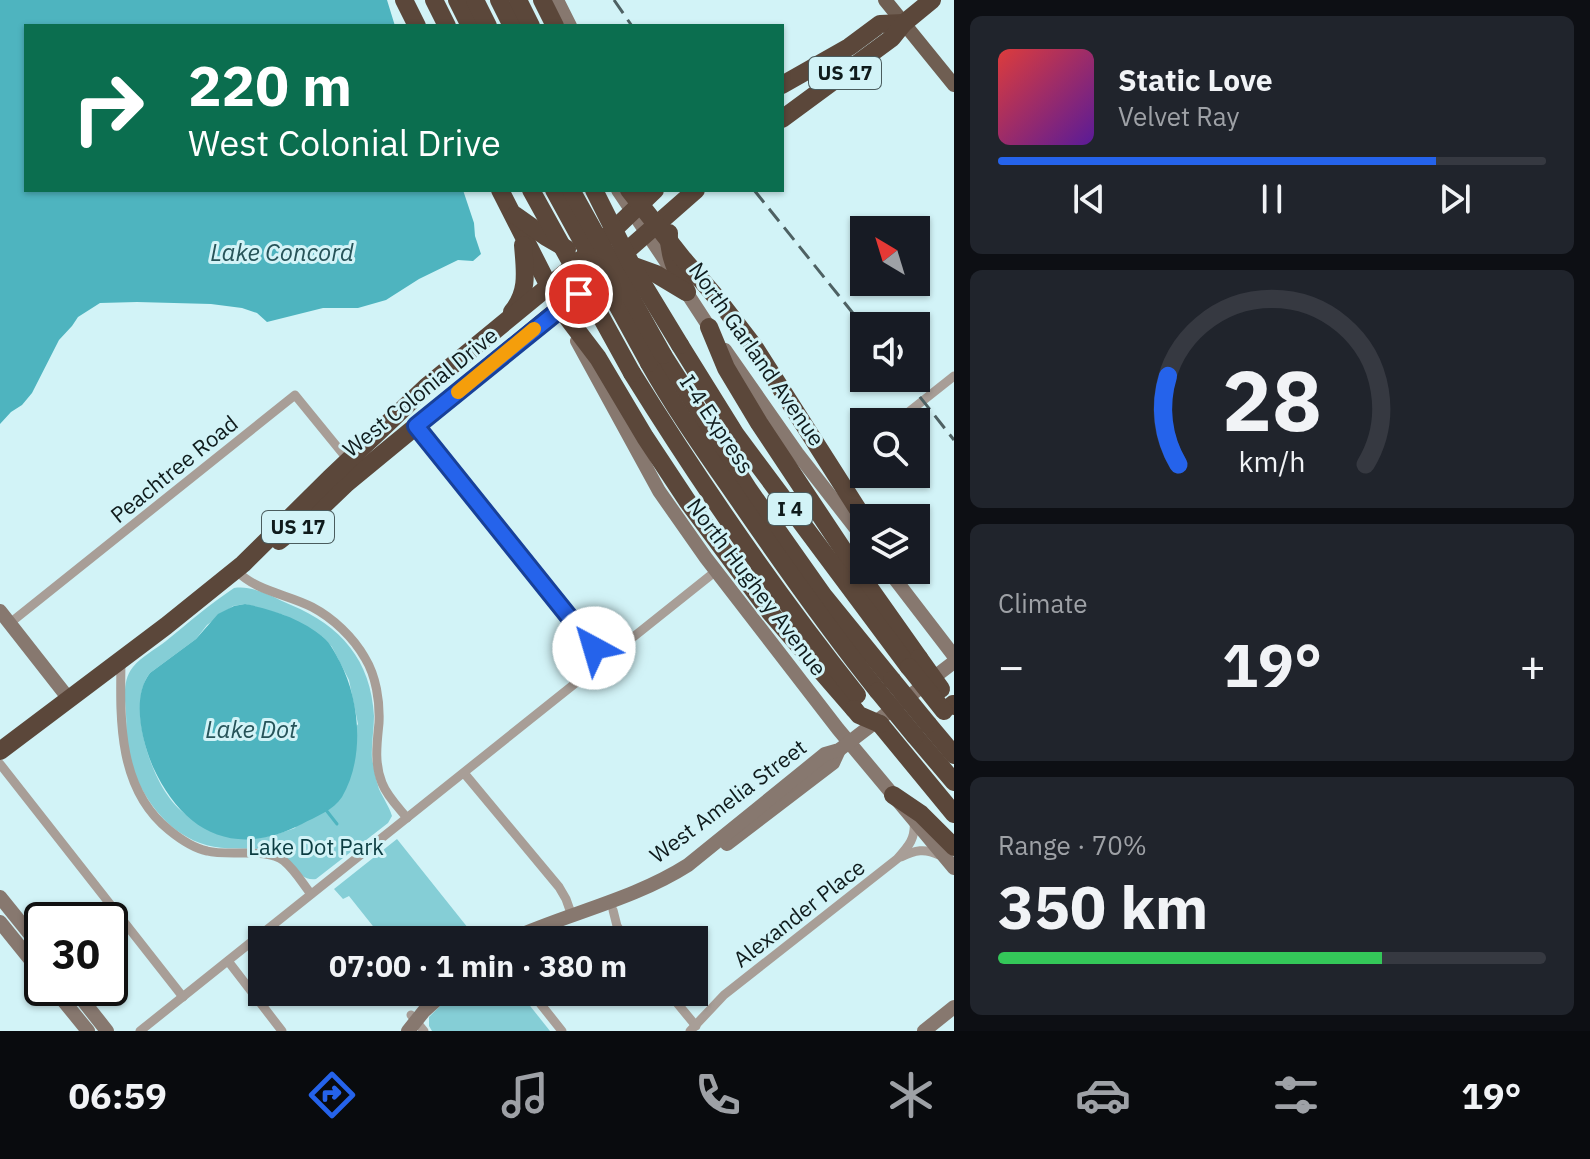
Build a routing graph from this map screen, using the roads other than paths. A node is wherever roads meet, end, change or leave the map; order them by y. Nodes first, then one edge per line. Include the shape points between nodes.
1 (404, 0) edge
2 (434, 0) edge
3 (457, 0) edge
4 (475, 0) edge
5 (499, 0) edge
6 (518, 0) edge
7 (542, 0) edge
8 (557, 0) edge
9 (885, 0) edge
10 (932, 0) edge
11 (904, 23) junction
12 (416, 24) edge
13 (446, 24) edge
14 (469, 24) edge
15 (487, 24) edge
16 (511, 24) edge
17 (530, 24) edge
18 (554, 24) edge
19 (569, 24) edge
20 (784, 84) edge
21 (954, 85) edge
22 (784, 118) edge
23 (501, 192) edge
24 (532, 192) edge
25 (555, 192) edge
26 (572, 192) edge
27 (595, 192) edge
28 (619, 192) edge
29 (631, 192) edge
30 (653, 192) edge
31 (694, 192) edge
32 (694, 192) edge
33 (510, 211) junction
34 (632, 211) junction
35 (647, 233) junction
36 (522, 235) junction
37 (588, 254) junction
38 (616, 260) junction
39 (549, 287) junction
40 (687, 292) junction
41 (560, 308) junction
42 (504, 324) junction
43 (709, 327) junction
44 (656, 359) junction
45 (954, 376) edge
46 (914, 408) edge
47 (416, 426) junction
48 (348, 460) junction
49 (855, 504) edge
50 (850, 521) edge
51 (240, 567) junction
52 (716, 571) junction
53 (899, 584) edge
54 (0, 611) edge
55 (10, 623) junction
56 (954, 656) edge
57 (121, 660) junction
58 (604, 660) junction
59 (954, 662) edge
60 (914, 663) junction
61 (69, 699) junction
62 (858, 706) junction
63 (951, 711) edge
64 (922, 730) junction
65 (844, 747) junction
66 (0, 751) edge
67 (954, 755) edge
68 (0, 764) edge
69 (464, 773) junction
70 (954, 782) edge
71 (893, 795) junction
72 (954, 814) edge
73 (407, 818) junction
74 (914, 820) junction
75 (951, 858) edge
76 (897, 859) junction
77 (311, 894) junction
78 (0, 897) edge
79 (613, 910) junction
80 (572, 916) junction
81 (0, 922) edge
82 (548, 926) edge
83 (563, 926) edge
84 (569, 926) edge
85 (617, 926) edge
86 (24, 927) edge
87 (24, 952) edge
88 (228, 961) junction
89 (183, 997) junction
90 (66, 1006) edge
91 (87, 1006) edge
92 (425, 1006) edge
93 (430, 1006) edge
94 (542, 1006) edge
95 (677, 1006) edge
96 (954, 1007) edge
97 (415, 1024) edge
98 (82, 1029) edge
99 (693, 1029) edge
100 (107, 1031) edge
101 (140, 1031) edge
102 (282, 1031) edge
103 (398, 1031) edge
104 (562, 1031) edge
105 (924, 1031) edge

1 - 12 highway
2 - 13 highway
3 - 14 highway
4 - 15 highway
5 - 16 highway
6 - 17 highway
7 - 18 highway
8 - 19 street
9 - 11 main road
10 - 11 highway, US 17
11 - 20 highway, US 17 via 880,24
11 - 21 main road
11 - 22 highway, US 17 via 892,38
23 - 33 highway
24 - 44 highway, I 4, bridge
25 - 44 highway, I-4 Express, bridge
26 - 44 highway, I-4 Express, bridge
27 - 44 highway, I 4, bridge via 632,266
28 - 34 street, North Garland Avenue
29 - 49 highway, bridge via 764,361
30 - 34 highway, West Colonial Drive / US 17
31 - 35 highway, West Colonial Drive / US 17
32 - 40 highway via 669,235 671,260
33 - 36 highway
33 - 37 highway via 557,244
34 - 35 street, North Garland Avenue
34 - 37 highway, West Colonial Drive / US 17
35 - 37 highway
35 - 38 highway, West Colonial Drive / US 17
35 - 40 street, North Garland Avenue
36 - 39 highway
36 - 42 highway via 525,287
37 - 38 highway
37 - 39 highway, West Colonial Drive / US 17
38 - 40 highway
38 - 41 highway, West Colonial Drive / US 17
39 - 41 highway
39 - 42 highway, West Colonial Drive / US 17
40 - 43 street, North Garland Avenue
41 - 47 highway, West Colonial Drive / US 17
41 - 52 street, North Hughey Avenue via 659,491
41 - 62 highway via 725,554 787,634
42 - 48 highway, West Colonial Drive / US 17
43 - 50 street, North Garland Avenue
43 - 60 highway via 759,423
44 - 60 highway, I 4 via 736,435
44 - 62 highway, I 4 via 688,461
44 - 64 highway, I-4 Express, bridge
45 - 46 street
47 - 51 highway, West Colonial Drive / US 17 via 288,536
47 - 58 street
48 - 51 highway, West Colonial Drive / US 17
48 - 55 street, Peachtree Road via 295,395
51 - 57 highway, West Colonial Drive / US 17
51 - 73 street via 245,580 312,607 354,642 379,700 376,755 382,784
52 - 58 street
52 - 65 street, North Hughey Avenue
53 - 56 street
54 - 55 street
55 - 61 street
57 - 61 highway, West Colonial Drive / US 17
57 - 77 street via 124,746 135,784 153,813 178,838 206,851 275,856
58 - 69 street
59 - 65 street, West Amelia Street
60 - 63 highway, I 4, bridge
61 - 66 highway, West Colonial Drive / US 17
62 - 72 highway, I 4 via 880,724
64 - 67 highway, I-4 Express
64 - 70 highway, I-4 Express
65 - 71 street, North Hughey Avenue
65 - 79 street, West Amelia Street via 833,763 692,871
65 - 80 street, West Amelia Street via 825,754 674,874
68 - 89 street
69 - 73 street
69 - 80 street via 559,887
71 - 74 street, North Hughey Avenue
71 - 75 highway via 921,814
73 - 77 street
74 - 75 street, North Hughey Avenue
74 - 76 street, Alexander Place via 913,840
75 - 76 street, Alexander Place via 918,850
76 - 99 street, Alexander Place via 724,995
77 - 88 street
78 - 86 street
79 - 84 street, West Amelia Street
79 - 85 street
80 - 82 street, West Amelia Street
80 - 83 street
81 - 87 street
88 - 89 street
88 - 102 street
89 - 101 street
90 - 98 street
91 - 100 street
92 - 97 street
93 - 97 street
94 - 104 street
95 - 99 street
96 - 105 street
97 - 103 street

